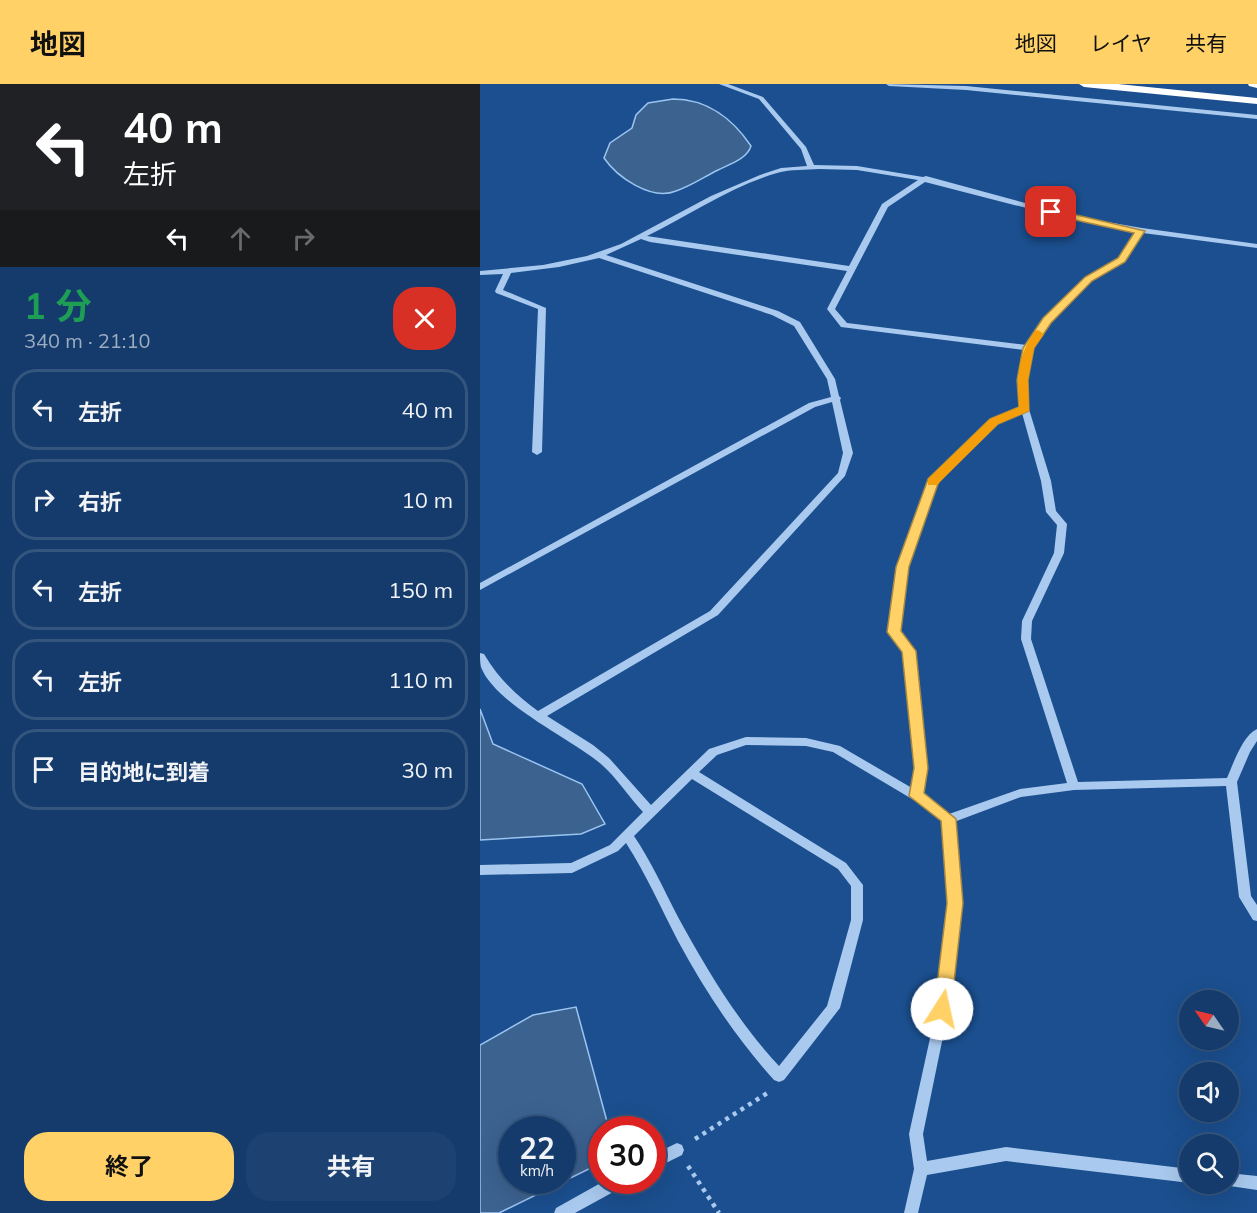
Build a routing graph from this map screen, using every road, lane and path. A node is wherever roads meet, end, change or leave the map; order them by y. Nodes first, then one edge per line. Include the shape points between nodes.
1 (722, 84) edge
2 (889, 84) edge
3 (1083, 84) edge
4 (1257, 101) edge
5 (1257, 117) edge
6 (811, 166) junction
7 (926, 178) junction
8 (1140, 231) junction
9 (639, 236) junction
10 (1257, 246) edge
11 (598, 255) junction
12 (851, 269) junction
13 (508, 271) junction
14 (480, 273) edge
15 (1029, 348) junction
16 (837, 398) junction
17 (1024, 409) junction
18 (537, 452) dead end
19 (480, 587) edge
20 (480, 657) edge
21 (538, 716) junction
22 (1257, 733) edge
23 (691, 773) junction
24 (1231, 782) junction
25 (1074, 786) junction
26 (916, 796) junction
27 (651, 813) junction
28 (948, 819) junction
29 (627, 835) junction
30 (480, 870) edge
31 (1257, 916) edge
32 (779, 1076) junction
33 (677, 1150) junction
34 (666, 1156) edge
35 (921, 1169) junction
36 (1179, 1175) edge
37 (1239, 1181) edge
38 (1257, 1183) edge
39 (596, 1194) edge
40 (561, 1213) edge
41 (719, 1213) edge
42 (911, 1213) edge

1 - 6 street via 761,98 804,148
2 - 5 street
3 - 4 highway
6 - 7 street via 866,168
6 - 9 street via 777,171 731,188
7 - 8 street via 1072,218
7 - 12 street via 885,206
8 - 10 street
8 - 15 street via 1122,260 1088,279 1047,321
9 - 11 street
9 - 12 street
11 - 13 street via 546,268
11 - 16 street via 776,313 797,324 831,379
12 - 15 street via 831,309 844,325
13 - 14 street
13 - 18 street via 499,291 542,308
15 - 17 street via 1023,380
16 - 19 street via 812,405
16 - 21 street via 848,453 842,474 714,613
17 - 25 street via 1046,481 1051,512 1062,524 1059,553 1026,621 1026,639
17 - 26 street via 994,421 934,479 905,555 894,632 909,651 921,768
20 - 21 street via 489,675 511,698
21 - 27 street via 606,761
22 - 24 street
23 - 26 street via 712,752 746,741 806,742 836,749
23 - 27 street
23 - 32 street via 842,866 857,885 857,920 833,1008
24 - 25 street
24 - 31 street via 1245,897
25 - 28 street via 1020,793
26 - 28 street
27 - 29 street
28 - 35 street via 955,903 947,988 916,1134
29 - 30 street via 614,848 572,868
29 - 32 street via 695,959 759,1057
32 - 33 path via 768,1095
33 - 34 street
33 - 41 path
35 - 36 street via 1005,1154
35 - 42 street
37 - 38 street
39 - 40 street

